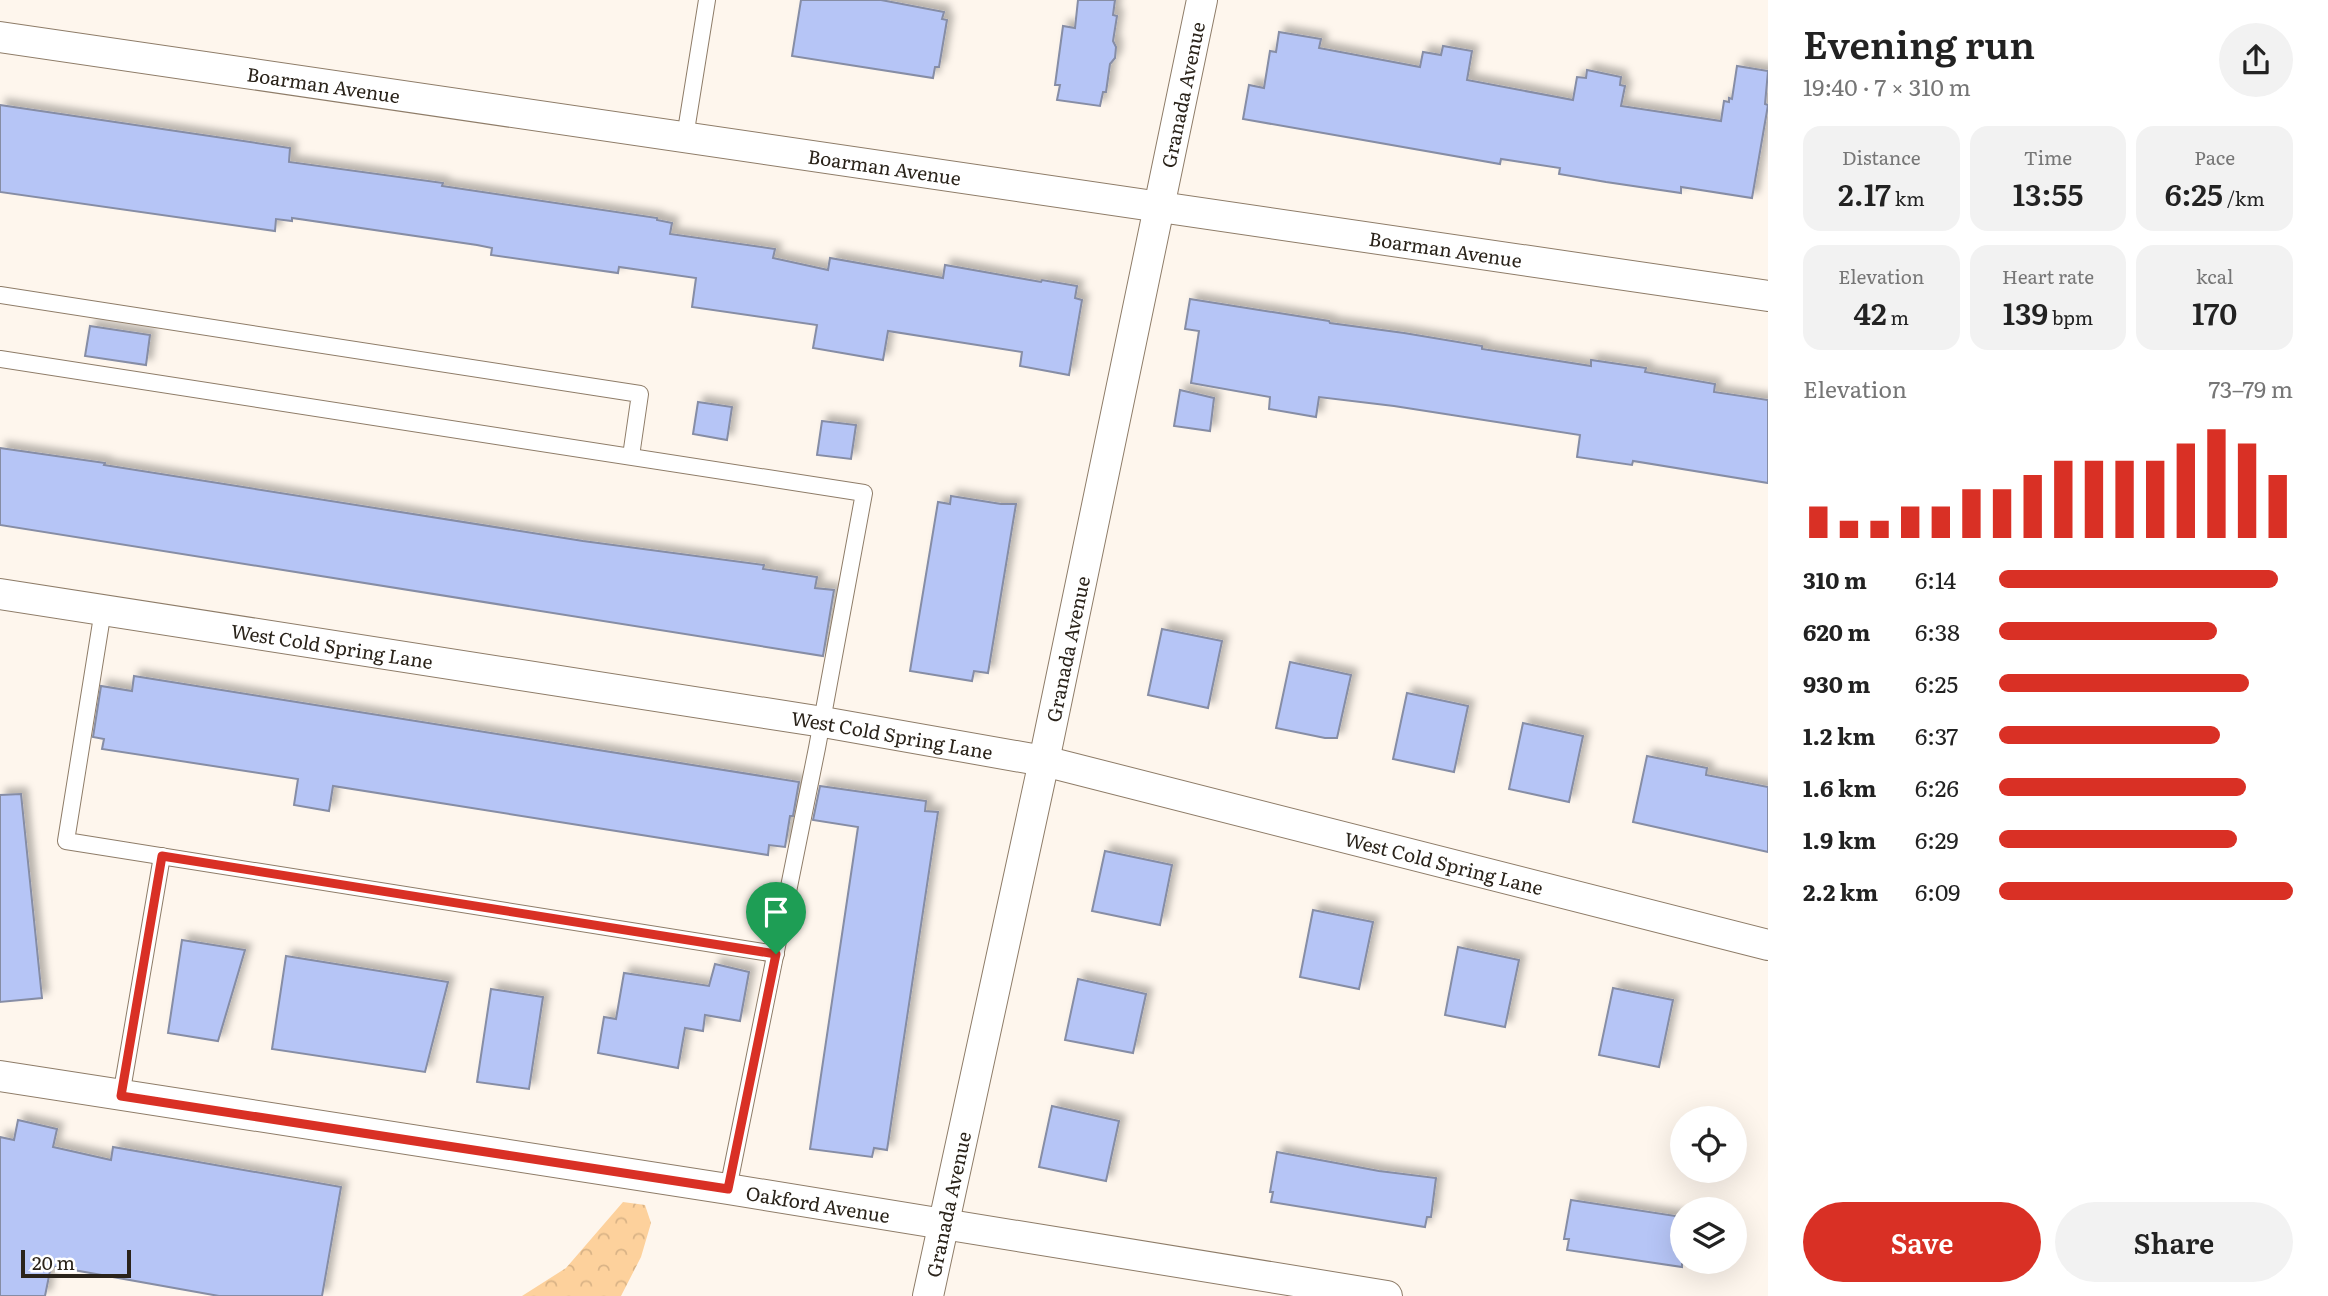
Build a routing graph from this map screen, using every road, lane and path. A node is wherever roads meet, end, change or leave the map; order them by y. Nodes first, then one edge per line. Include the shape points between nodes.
1 (707, 0) edge
2 (1202, 0) edge
3 (0, 37) edge
4 (685, 138) junction
5 (1159, 207) junction
6 (0, 295) edge
7 (1768, 296) edge
8 (0, 359) edge
9 (631, 456) junction
10 (0, 594) edge
11 (103, 610) junction
12 (822, 722) junction
13 (1044, 761) junction
14 (162, 856) junction
15 (1768, 945) edge
16 (776, 954) junction
17 (0, 1076) edge
18 (121, 1096) junction
19 (728, 1189) junction
20 (942, 1224) junction
21 (928, 1296) edge
22 (1387, 1296) edge

1 - 4 lane
2 - 5 street, Granada Avenue
3 - 4 street, Boarman Avenue
4 - 5 street, Boarman Avenue
5 - 7 street, Boarman Avenue
5 - 13 street, Granada Avenue
6 - 9 lane via 640,394
8 - 9 lane
9 - 12 lane via 864,493
10 - 11 street, West Cold Spring Lane
11 - 12 street, West Cold Spring Lane
11 - 14 lane via 65,841
12 - 13 street, West Cold Spring Lane
12 - 16 lane
13 - 15 street, West Cold Spring Lane
13 - 20 street, Granada Avenue
14 - 16 lane
14 - 18 lane
16 - 19 lane
17 - 18 street, Oakford Avenue
18 - 19 street, Oakford Avenue
19 - 20 street, Oakford Avenue
20 - 21 street, Granada Avenue
20 - 22 street, Oakford Avenue

